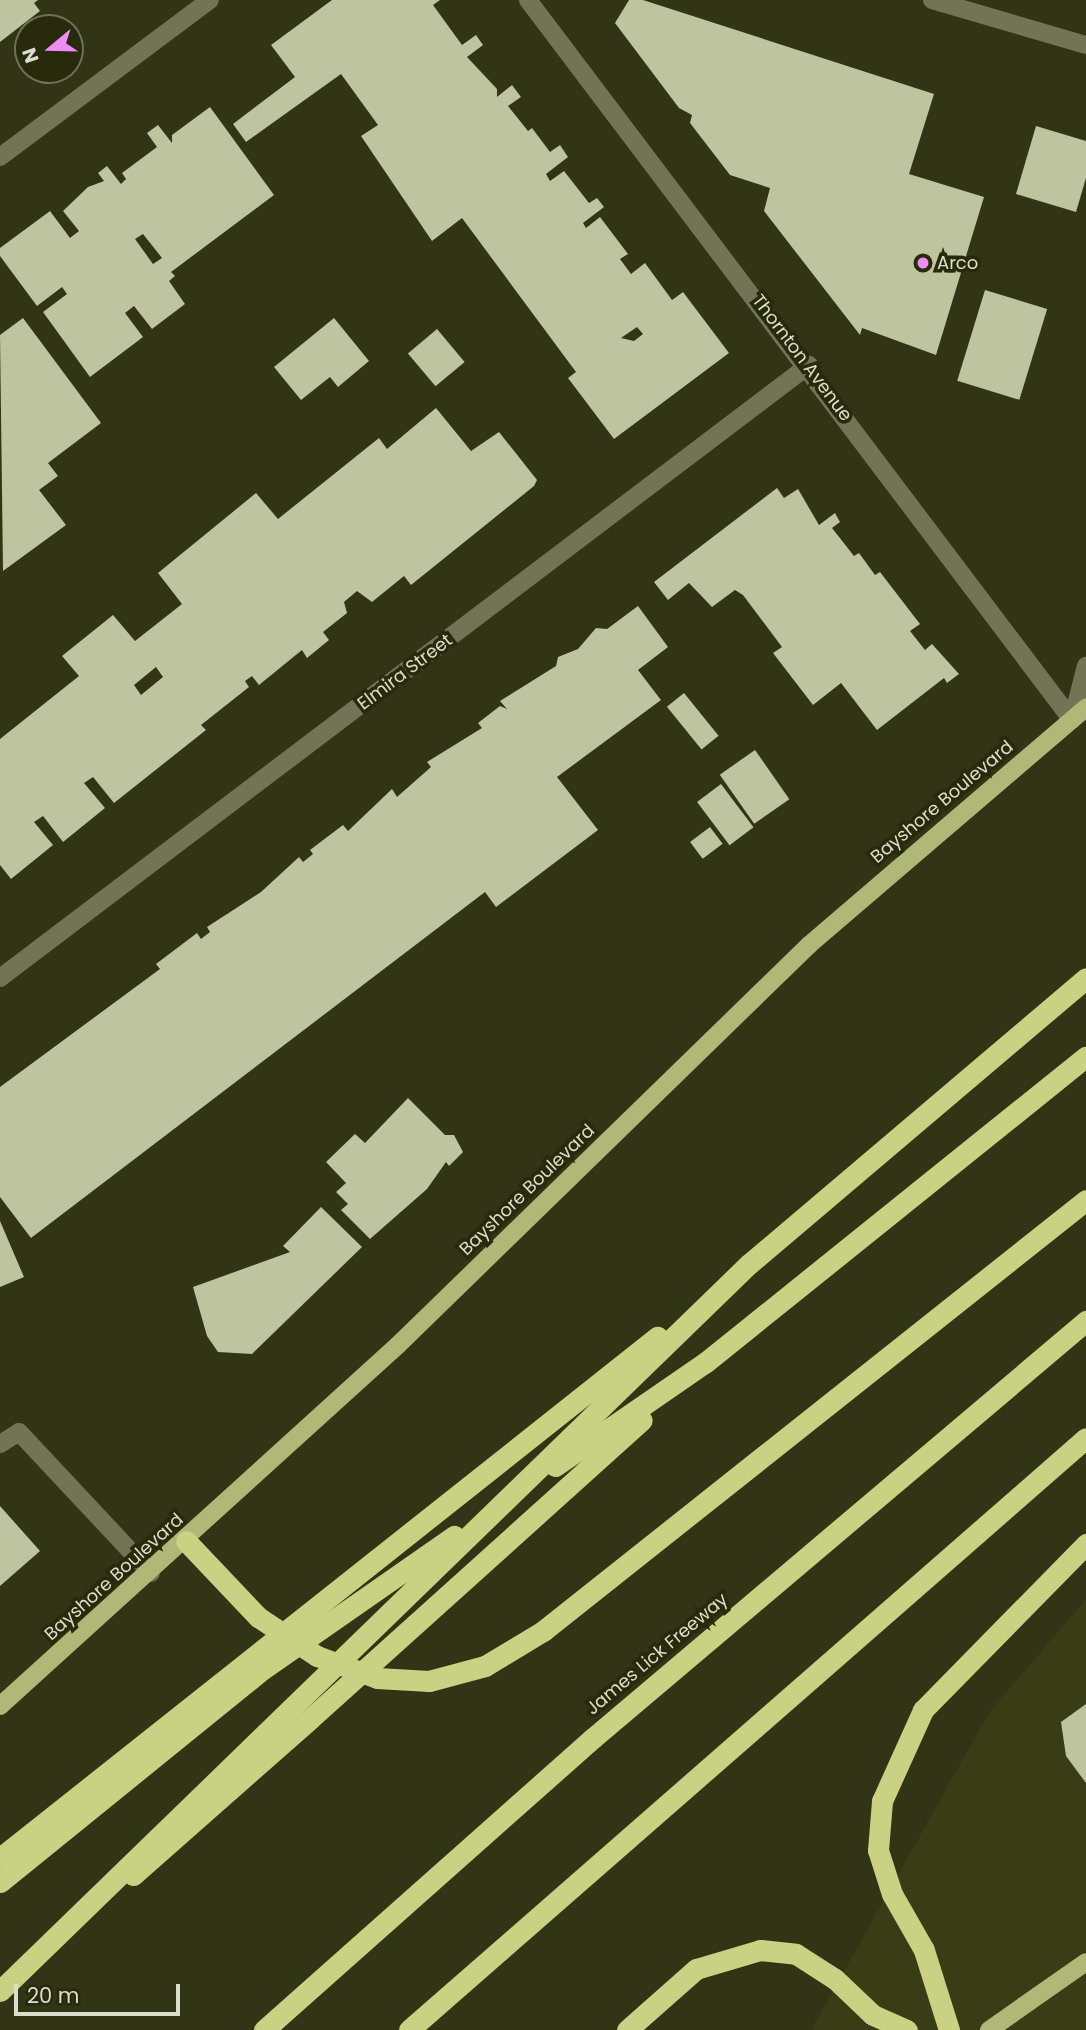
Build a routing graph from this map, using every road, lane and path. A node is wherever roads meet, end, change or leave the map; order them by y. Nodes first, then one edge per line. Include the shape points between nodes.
1 (210, 0) edge
2 (528, 0) edge
3 (932, 0) edge
4 (1086, 45) edge
5 (0, 157) edge
6 (809, 365) junction
7 (1086, 666) edge
8 (1086, 708) edge
9 (1072, 720) junction
10 (0, 978) edge
11 (1086, 978) edge
12 (1086, 1057) edge
13 (1086, 1200) edge
14 (749, 1264) junction
15 (1086, 1321) edge
16 (706, 1362) junction
17 (1086, 1438) edge
18 (0, 1444) edge
19 (186, 1541) junction
20 (1086, 1544) edge
21 (151, 1573) junction
22 (0, 1706) edge
23 (0, 1858) edge
24 (0, 1882) edge
25 (1086, 1962) edge
26 (0, 1992) edge
27 (264, 2030) edge
28 (410, 2030) edge
29 (627, 2030) edge
30 (907, 2030) edge
31 (949, 2030) edge
32 (989, 2030) edge

1 - 5 street
2 - 6 street, Thornton Avenue
3 - 4 street
6 - 9 street, Thornton Avenue
6 - 10 street, Elmira Street
7 - 9 street
8 - 9 main road, Bayshore Boulevard
9 - 19 main road, Bayshore Boulevard via 809,945 398,1345
11 - 14 highway
12 - 16 highway
13 - 19 highway via 543,1631 485,1666 416,1681 377,1678 317,1656 258,1618
14 - 23 highway, bridge
14 - 26 highway, bridge
15 - 27 highway, James Lick Freeway via 593,1738
16 - 24 highway, bridge via 259,1672
16 - 26 highway, bridge
17 - 28 highway
18 - 21 street via 19,1432
19 - 21 main road, Bayshore Boulevard
20 - 31 highway via 923,1710 882,1801 878,1850 892,1894 924,1950
21 - 22 main road, Bayshore Boulevard
25 - 32 main road
29 - 30 highway via 696,1969 760,1950 796,1954 835,1979 873,2015

